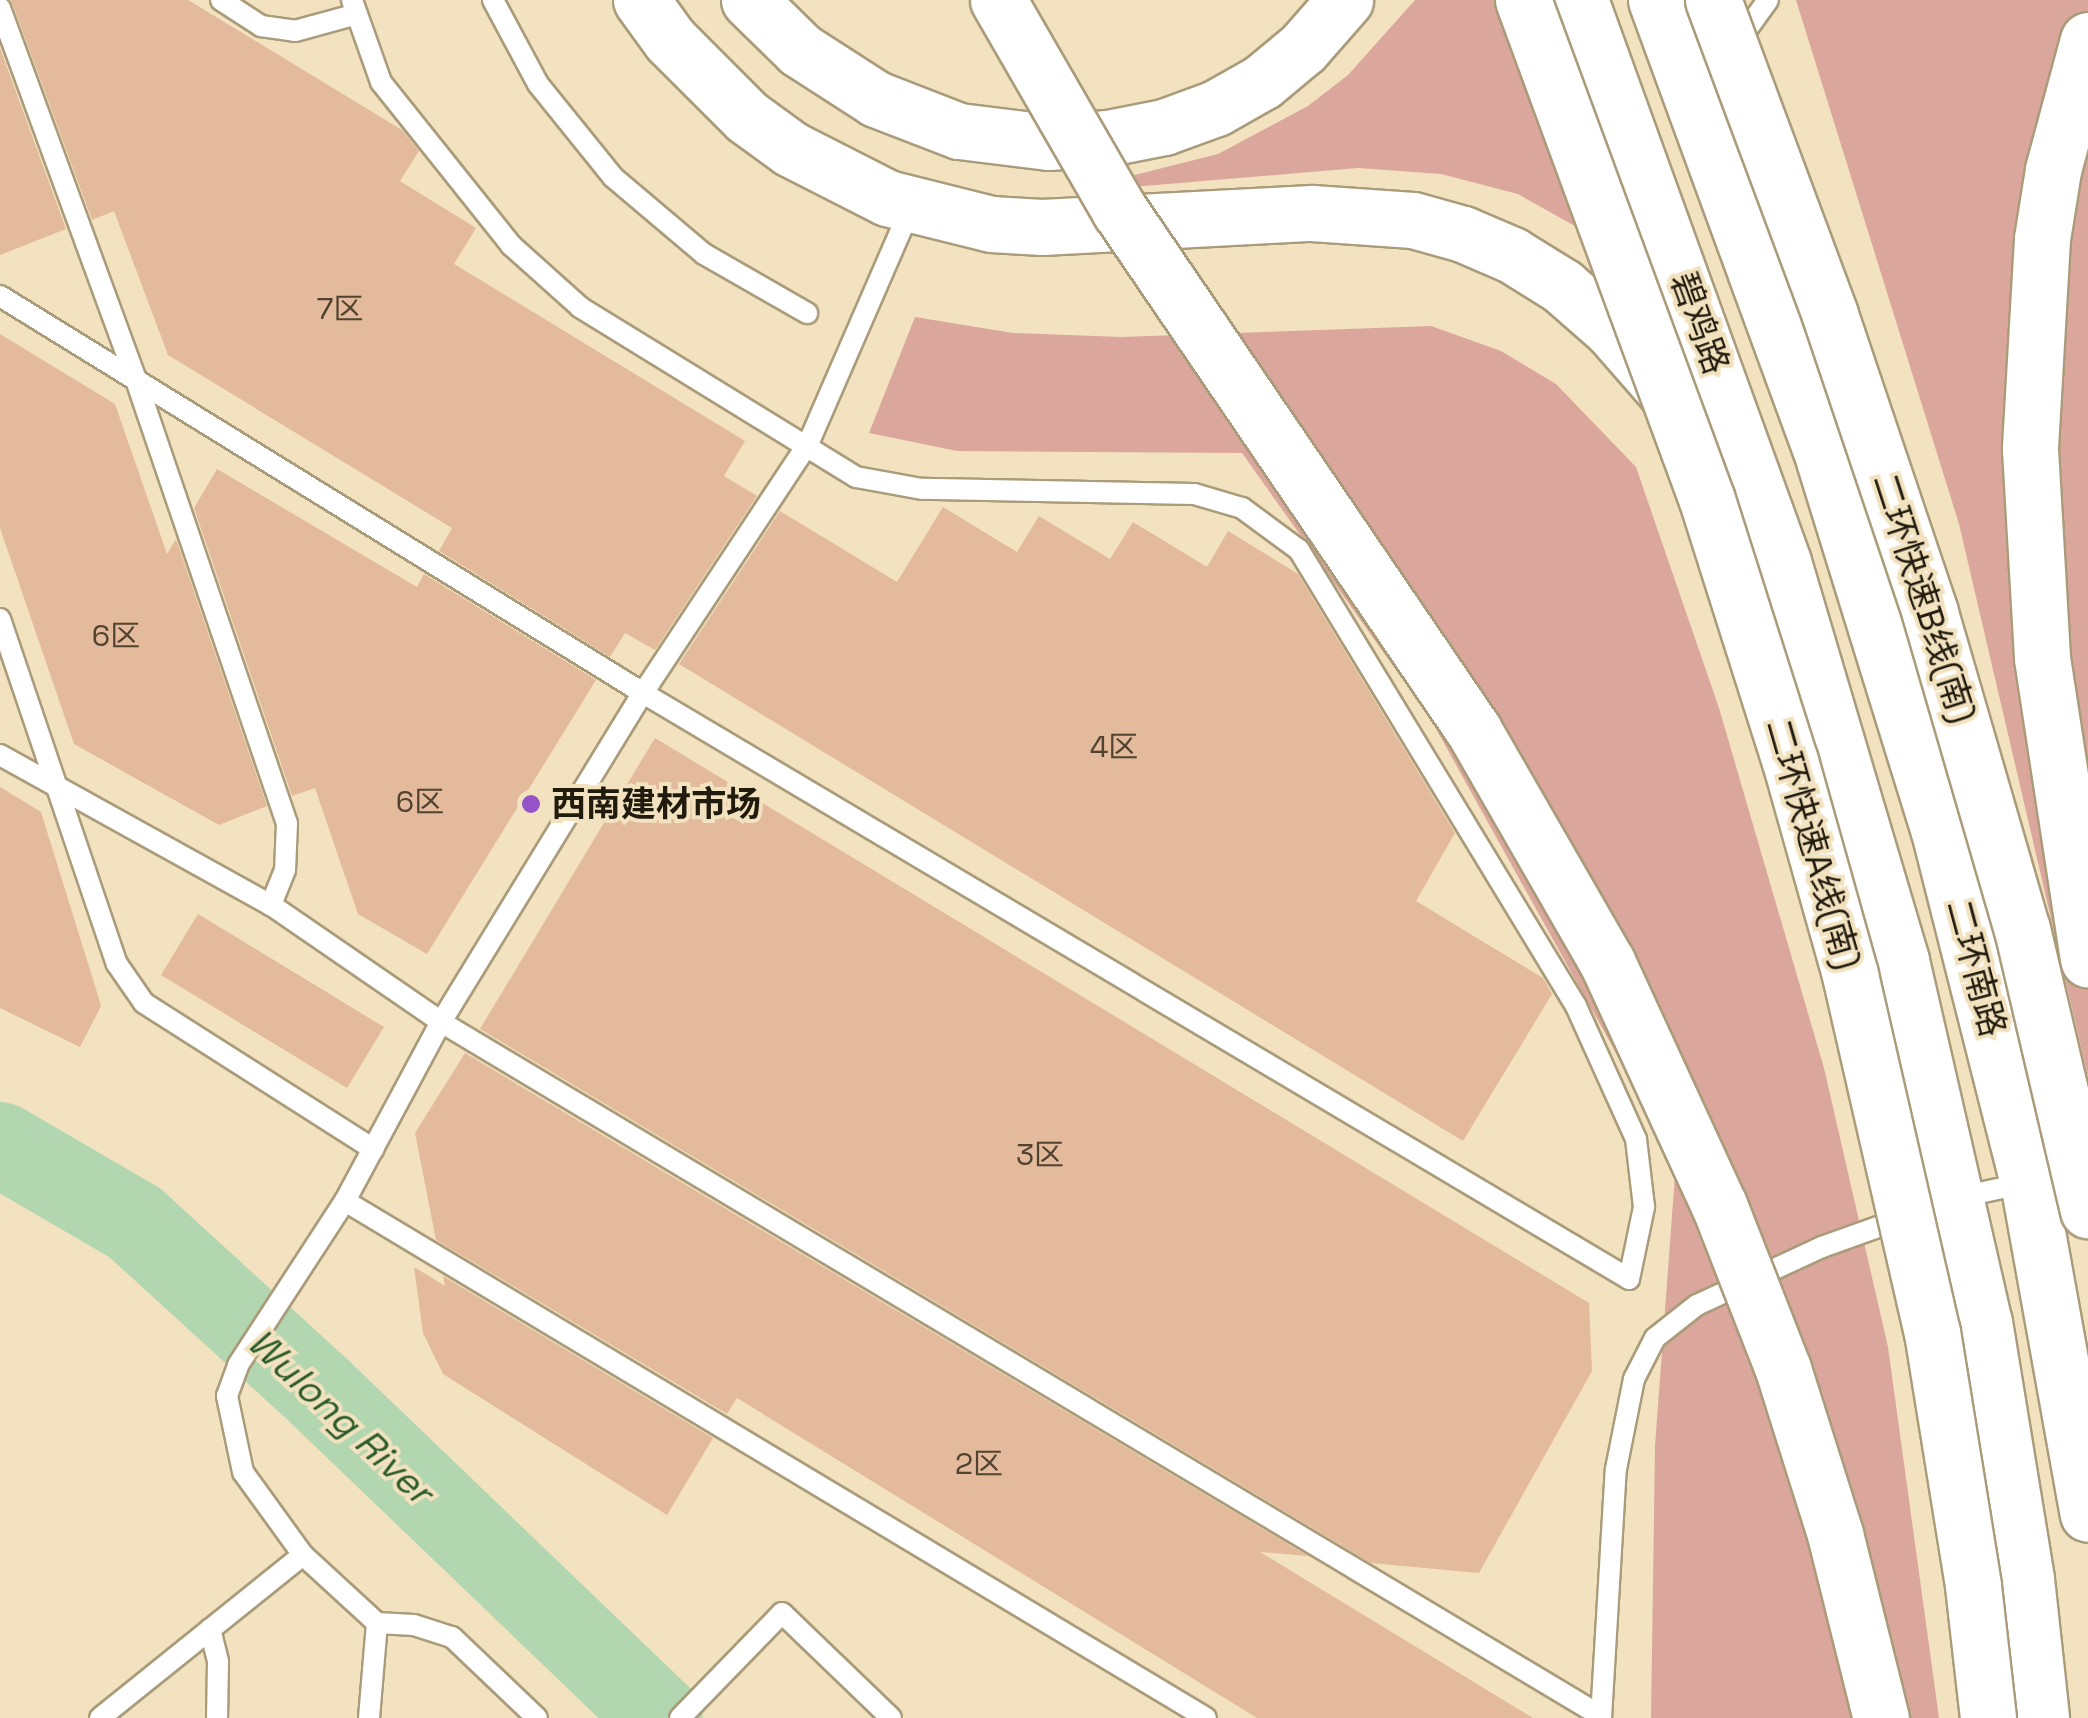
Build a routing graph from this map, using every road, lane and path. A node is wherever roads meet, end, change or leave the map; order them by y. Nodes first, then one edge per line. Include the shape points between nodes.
1 (220, 0) edge
2 (493, 0) edge
3 (641, 0) edge
4 (749, 0) edge
5 (998, 0) edge
6 (1345, 0) edge
7 (1523, 0) edge
8 (1580, 0) edge
9 (1656, 0) edge
10 (1713, 0) edge
11 (1768, 0) edge
12 (355, 7) edge
13 (0, 8) edge
14 (2088, 40) edge
15 (1723, 62) junction
16 (912, 205) junction
17 (0, 296) edge
18 (807, 314) dead end
19 (136, 380) junction
20 (1815, 435) junction
21 (808, 444) junction
22 (0, 619) edge
23 (1812, 650) junction
24 (642, 693) junction
25 (0, 755) edge
26 (62, 793) junction
27 (271, 905) junction
28 (2088, 960) edge
29 (441, 1022) junction
30 (373, 1149) junction
31 (2028, 1182) junction
32 (345, 1201) junction
33 (1941, 1204) junction
34 (2088, 1210) edge
35 (2088, 1514) edge
36 (303, 1555) junction
37 (377, 1623) junction
38 (210, 1630) junction
39 (1601, 1717) edge
40 (100, 1718) edge
41 (218, 1718) edge
42 (369, 1718) edge
43 (536, 1718) edge
44 (680, 1718) edge
45 (891, 1718) edge
46 (1206, 1718) edge
47 (1882, 1718) edge
48 (1988, 1718) edge
49 (2041, 1718) edge

1 - 12 lane via 261,26 295,31
2 - 18 lane via 538,84 614,177 704,254
3 - 16 main road via 670,40 747,118 838,176
4 - 6 main road via 800,50 876,99 959,131 1048,142 1164,127 1216,108 1303,48
5 - 47 main road, bridge via 1131,227 1464,716 1606,962 1691,1140 1777,1353 1835,1534
7 - 48 main road, 二环快速A线(南), bridge via 1712,516 1850,974 1932,1332
8 - 23 main road, 碧鸡路 via 1713,357
9 - 20 main road, 碧鸡路
10 - 15 main road
10 - 34 main road, 二环快速B线(南), bridge via 1830,315 1930,612 2022,929
11 - 15 lane
12 - 21 lane via 381,82 511,244 580,307
13 - 19 lane
14 - 28 main road via 2042,238 2030,448 2042,658
15 - 20 main road via 1747,188
16 - 21 lane
16 - 23 main road via 1042,228 1362,214 1413,220 1512,255 1575,297 1661,386 1753,530
17 - 19 lane
19 - 24 lane
19 - 27 lane via 287,822 285,870
20 - 31 main road, 二环南路 via 1940,831
21 - 24 lane
21 - 24 lane via 856,476 885,485 1194,494 1242,508 1299,550 1576,1006 1636,1139 1644,1207 1630,1279
22 - 26 lane
23 - 33 main road, 二环南路 via 1901,960
24 - 29 lane
25 - 26 lane
26 - 27 lane
26 - 30 lane via 117,964 144,1003
27 - 29 lane
29 - 30 lane
29 - 39 lane
30 - 32 lane
31 - 33 lane
31 - 35 main road, 二环南路
32 - 36 lane via 238,1365 227,1396 243,1472
32 - 46 lane
33 - 39 lane via 1822,1247 1697,1306 1655,1338 1634,1379 1616,1470
33 - 49 main road, 二环南路 via 2007,1449
36 - 37 lane
36 - 38 lane
37 - 42 lane
37 - 43 lane via 414,1624 452,1637
38 - 40 lane
38 - 41 lane via 218,1662
44 - 45 lane via 782,1613

